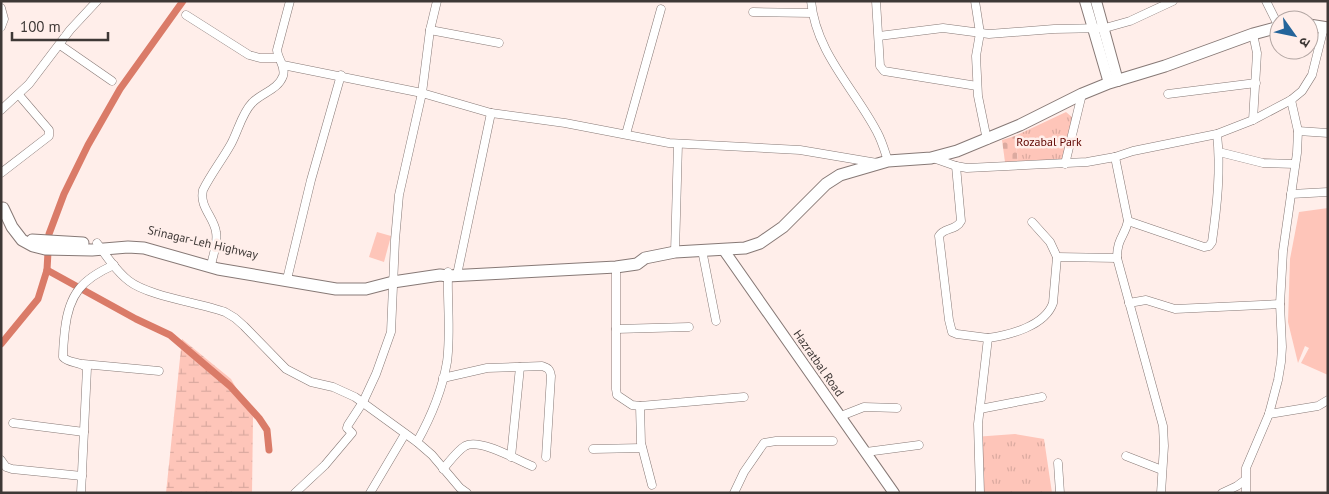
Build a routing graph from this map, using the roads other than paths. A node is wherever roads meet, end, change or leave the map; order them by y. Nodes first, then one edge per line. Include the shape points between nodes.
1 (7, 1) edge
2 (97, 1) edge
3 (290, 1) edge
4 (437, 1) edge
5 (811, 1) edge
6 (876, 1) edge
7 (975, 1) edge
8 (1085, 1) edge
9 (1096, 1) edge
10 (1173, 1) edge
11 (1, 8) edge
12 (661, 9) dead end
13 (753, 12) dead end
14 (812, 13) junction
15 (186, 15) dead end
16 (1, 27) edge
17 (1105, 28) junction
18 (1326, 28) edge
19 (1093, 29) junction
20 (430, 30) junction
21 (1269, 30) edge
22 (980, 33) junction
23 (1253, 34) junction
24 (879, 36) junction
25 (499, 43) dead end
26 (60, 45) junction
27 (281, 62) junction
28 (341, 75) junction
29 (112, 81) dead end
30 (1114, 82) junction
31 (1256, 83) junction
32 (977, 86) junction
33 (422, 93) junction
34 (1082, 94) junction
35 (1168, 94) dead end
36 (19, 95) junction
37 (1291, 100) junction
38 (1, 110) edge
39 (491, 113) junction
40 (1253, 120) junction
41 (1298, 131) junction
42 (1328, 133) edge
43 (626, 134) junction
44 (1217, 134) junction
45 (987, 140) junction
46 (678, 144) junction
47 (1219, 152) junction
48 (1115, 157) junction
49 (931, 158) junction
50 (883, 162) junction
51 (1066, 164) junction
52 (1295, 164) junction
53 (956, 166) junction
54 (1, 173) edge
55 (1328, 192) edge
56 (1291, 194) junction
57 (2, 206) edge
58 (1128, 221) junction
59 (1032, 222) dead end
60 (96, 247) junction
61 (723, 249) junction
62 (702, 250) junction
63 (675, 252) junction
64 (1057, 257) junction
65 (645, 258) junction
66 (1117, 258) junction
67 (212, 261) junction
68 (114, 265) junction
69 (616, 267) junction
70 (448, 273) junction
71 (288, 275) junction
72 (393, 282) junction
73 (380, 285) junction
74 (1129, 303) junction
75 (1280, 304) junction
76 (716, 321) dead end
77 (689, 327) dead end
78 (616, 329) junction
79 (988, 338) junction
80 (83, 364) junction
81 (520, 366) junction
82 (159, 371) dead end
83 (443, 378) junction
84 (744, 397) dead end
85 (1042, 397) dead end
86 (1328, 400) edge
87 (363, 402) junction
88 (640, 406) junction
89 (897, 408) dead end
90 (980, 409) junction
91 (1269, 414) junction
92 (841, 416) junction
93 (12, 423) dead end
94 (84, 432) junction
95 (405, 434) junction
96 (417, 442) junction
97 (832, 442) dead end
98 (919, 445) dead end
99 (642, 448) junction
100 (593, 449) dead end
101 (866, 452) junction
102 (1126, 456) dead end
103 (512, 457) junction
104 (546, 457) dead end
105 (1, 460) edge
106 (1058, 463) dead end
107 (532, 466) dead end
108 (443, 468) junction
109 (1162, 470) junction
110 (82, 476) junction
111 (1245, 480) junction
112 (652, 485) dead end
113 (81, 493) edge
114 (295, 493) edge
115 (370, 493) edge
116 (467, 493) edge
117 (734, 493) edge
118 (894, 493) edge
119 (980, 493) edge
120 (1060, 493) edge
121 (1161, 493) edge
122 (1222, 493) edge
123 (1246, 493) edge

1 - 11 street
2 - 26 street
3 - 27 street via 277,50
4 - 20 street
5 - 14 street
6 - 24 street
7 - 22 street
8 - 19 main road
9 - 17 main road
10 - 17 street via 1130,21
11 - 16 street via 4,20
12 - 43 street
13 - 14 street
14 - 50 street via 830,60 876,130
15 - 27 street via 249,55
17 - 19 street
17 - 30 main road
18 - 37 street via 1312,75 1302,91
19 - 22 street
19 - 30 main road
20 - 25 street
20 - 33 street
21 - 23 highway
22 - 24 street via 943,28
22 - 32 street via 976,56
23 - 30 highway
23 - 31 street via 1257,53
24 - 32 street via 880,66 884,71
26 - 29 street
26 - 36 street
27 - 28 street
27 - 67 street via 282,80 249,106 203,190 203,203 216,233
28 - 33 street
28 - 71 street
30 - 34 highway
31 - 35 street
31 - 40 street
32 - 45 street
33 - 39 street
33 - 72 street via 399,195
34 - 45 highway
34 - 51 street
36 - 38 street
36 - 54 street via 49,130 49,136
37 - 40 street
37 - 41 street
39 - 43 street
39 - 70 street
40 - 44 street
41 - 42 street
41 - 52 street
43 - 46 street
44 - 47 street
44 - 48 street
45 - 49 highway
46 - 50 street via 800,150
46 - 63 street
47 - 52 street via 1263,163
47 - 58 street via 1217,202 1209,246
48 - 51 street
48 - 58 street
49 - 50 highway
49 - 53 street
50 - 61 highway via 833,179 783,227 760,242 745,248
51 - 53 street
52 - 56 street
53 - 79 street via 961,221 955,227 943,230 939,236 949,320 954,333
55 - 56 street
56 - 75 street
57 - 60 highway via 17,234 32,243 54,250
58 - 66 street via 1118,244
59 - 64 street via 1050,242
60 - 67 highway, Srinagar-Leh Highway via 140,241
60 - 68 street
60 - 73 highway via 144,248 218,269 326,288 350,290
61 - 62 highway
61 - 92 main road, Hazratbal Road
62 - 63 highway
62 - 76 street
63 - 65 highway
64 - 66 street
64 - 79 street via 1053,303 1048,314 1017,332
65 - 69 highway via 637,264
65 - 70 highway via 546,263
66 - 74 street
67 - 71 highway, Srinagar-Leh Highway
68 - 80 street via 85,282 70,302 63,357
68 - 87 street via 131,283 147,290 230,315 286,369 311,382 344,391
69 - 70 highway
69 - 78 street
70 - 72 highway
70 - 83 street via 448,348
71 - 73 highway, Srinagar-Leh Highway via 329,282
72 - 73 highway
72 - 87 street via 391,332
74 - 75 street via 1146,300 1175,309
74 - 109 street via 1163,426
75 - 91 street via 1281,362
77 - 78 street
78 - 88 street via 617,395
79 - 90 street
80 - 82 street
80 - 94 street via 87,371
81 - 83 street via 487,368
81 - 103 street
81 - 104 street via 542,366 550,371
83 - 96 street via 432,413
84 - 88 street
85 - 90 street
86 - 91 street via 1318,406
87 - 95 street
87 - 114 street via 348,424 351,435
88 - 99 street
89 - 92 street via 864,407
90 - 119 street
91 - 111 street via 1250,456
92 - 101 main road, Hazratbal Road
93 - 94 street
94 - 110 street
95 - 96 street
95 - 115 street
96 - 108 street
97 - 117 street via 776,441 764,444
98 - 101 street
99 - 100 street
99 - 112 street
101 - 118 main road, Hazratbal Road
102 - 109 street
103 - 107 street
103 - 108 street via 484,445 471,444
105 - 110 street via 12,469
106 - 120 street
108 - 116 street
109 - 121 street
110 - 113 street
111 - 122 street
111 - 123 street

